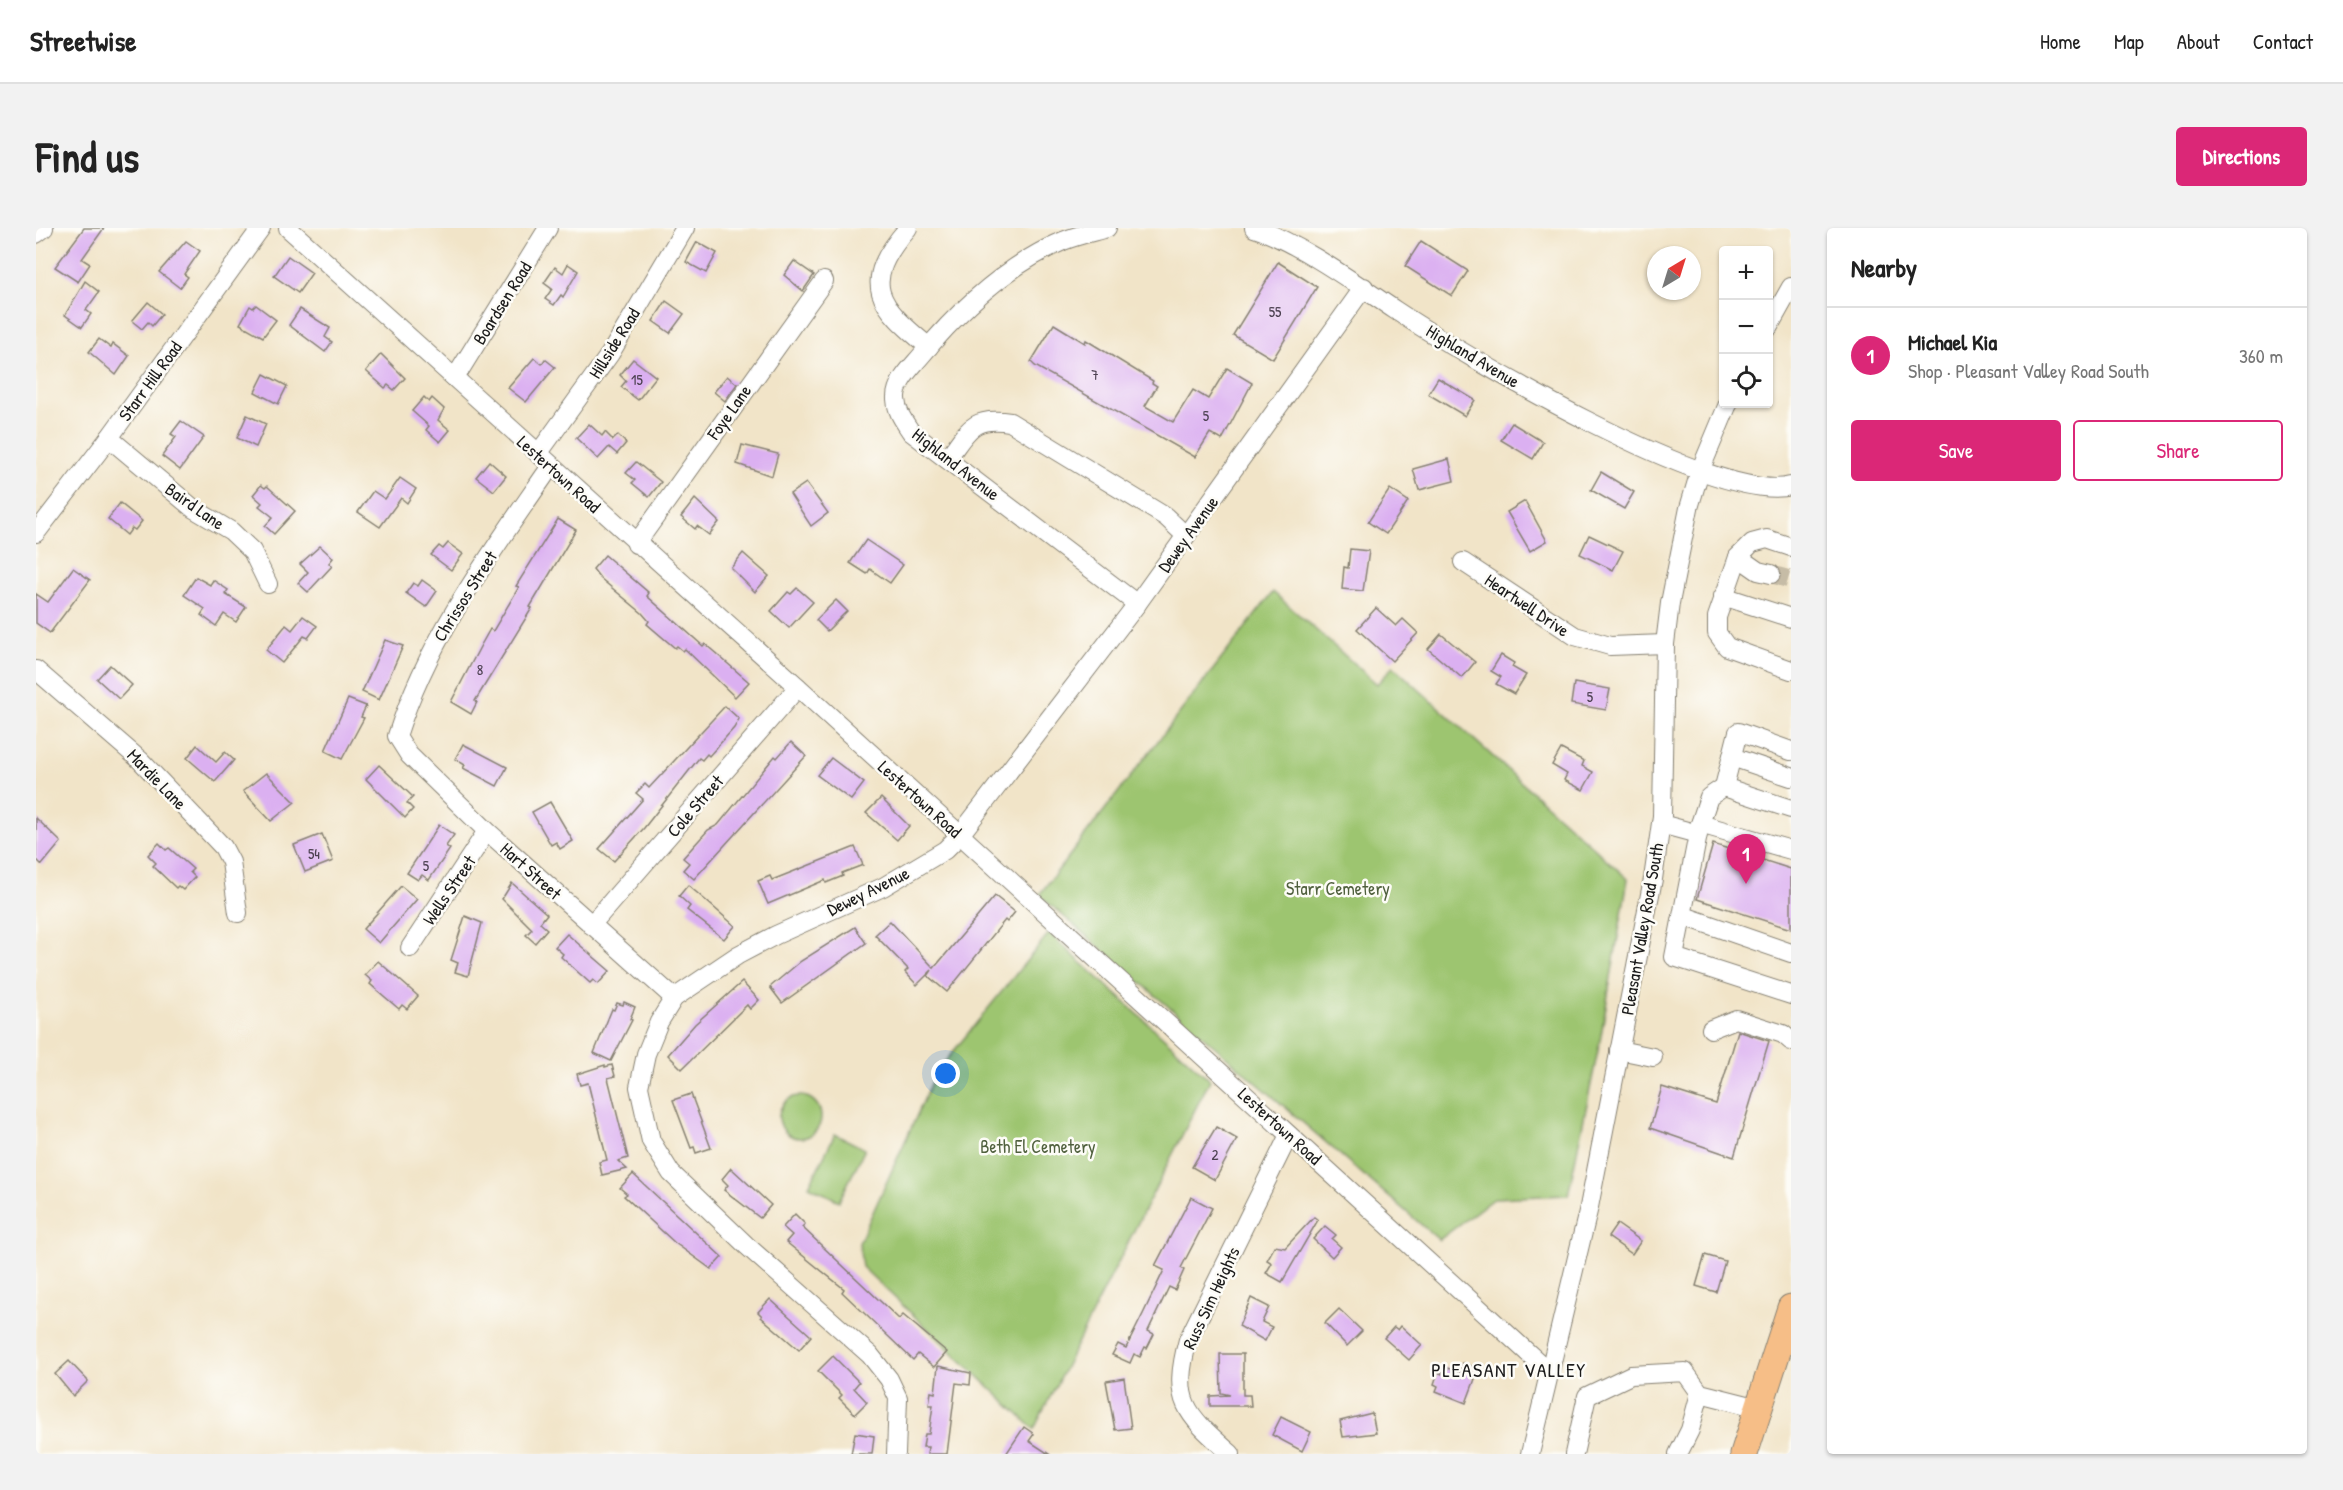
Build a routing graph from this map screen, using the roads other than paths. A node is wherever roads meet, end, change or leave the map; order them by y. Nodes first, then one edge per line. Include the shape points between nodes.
1 (44, 228) edge
2 (261, 228) edge
3 (288, 228) edge
4 (548, 228) edge
5 (685, 228) edge
6 (908, 228) edge
7 (1107, 228) edge
8 (1254, 228) edge
9 (36, 234) edge
10 (824, 281) dead end
11 (1364, 287) junction
12 (1791, 287) edge
13 (1773, 319) edge
14 (929, 347) junction
15 (455, 378) junction
16 (1726, 408) edge
17 (109, 438) junction
18 (947, 459) junction
19 (544, 460) junction
20 (1700, 471) junction
21 (1791, 486) edge
22 (36, 533) edge
23 (1186, 536) junction
24 (636, 544) junction
25 (1791, 547) edge
26 (1738, 557) junction
27 (1463, 562) dead end
28 (1771, 574) tunnel mouth
29 (268, 584) dead end
30 (1724, 596) junction
31 (1137, 604) junction
32 (1791, 618) edge
33 (1665, 644) junction
34 (36, 670) edge
35 (1791, 670) edge
36 (798, 687) junction
37 (397, 736) joint
38 (1791, 751) edge
39 (1732, 757) junction
40 (1791, 777) edge
41 (1724, 787) junction
42 (1791, 809) edge
43 (1660, 824) junction
44 (1699, 829) junction
45 (487, 831) junction
46 (960, 835) junction
47 (1791, 850) edge
48 (238, 913) dead end
49 (1684, 916) junction
50 (591, 925) junction
51 (410, 948) dead end
52 (1791, 953) edge
53 (1791, 995) edge
54 (674, 998) junction
55 (1711, 1029) dead end
56 (1791, 1041) edge
57 (1619, 1050) junction
58 (1653, 1057) dead end
59 (1289, 1135) junction
60 (1791, 1308) edge
61 (1550, 1372) junction
62 (1700, 1394) junction
63 (1759, 1408) junction
64 (896, 1454) edge
65 (1231, 1454) edge
66 (1530, 1454) edge
67 (1574, 1454) edge
68 (1678, 1454) edge
69 (1744, 1454) edge

1 - 9 street
2 - 17 street, Starr Hill Road
3 - 15 street, Lestertown Road
4 - 15 street, Boardsen Road
5 - 19 street, Hillside Road
6 - 14 street via 888,251 879,276 882,300 896,320
7 - 14 street, Highland Avenue via 1063,241 1012,269 970,303
8 - 11 street, Highland Avenue
10 - 24 street, Foye Lane
11 - 20 street, Highland Avenue via 1394,309 1560,407
11 - 23 street, Dewey Avenue
12 - 13 street
14 - 18 street, Highland Avenue via 900,383 896,397 898,413 911,432
15 - 19 street, Lestertown Road
16 - 20 street, Pleasant Valley Road South
17 - 22 street, Starr Hill Road
17 - 29 street, Baird Lane via 194,508 231,531 252,551
18 - 23 street via 971,428 989,419 1010,422 1166,517
18 - 31 street, Highland Avenue
19 - 24 street, Lestertown Road
19 - 37 street, Chrissos Street via 432,650 411,692
20 - 21 street, Highland Avenue via 1760,488
20 - 33 street, Pleasant Valley Road South via 1689,508
23 - 31 street, Dewey Avenue
24 - 36 street, Lestertown Road
25 - 26 street via 1767,539 1752,543
26 - 28 street via 1758,571
26 - 30 street
27 - 33 street, Heartwell Drive via 1575,636 1610,646
30 - 32 street
30 - 35 street via 1717,616 1717,633 1727,647
31 - 46 street, Dewey Avenue
33 - 43 street, Pleasant Valley Road South
34 - 48 street, Mardie Lane via 140,760 224,847 231,862
36 - 46 street, Lestertown Road
36 - 50 street, Cole Street
37 - 45 street, Hart Street via 409,755
38 - 39 street via 1738,732
39 - 40 street
39 - 41 street
41 - 42 street
41 - 44 street via 1709,797
43 - 44 street
43 - 57 street, Pleasant Valley Road South
44 - 47 street
44 - 49 street
45 - 50 street, Hart Street
45 - 51 street, Wells Street
46 - 54 street, Dewey Avenue via 945,850 883,888 757,945
46 - 59 street, Lestertown Road
49 - 52 street
49 - 53 street via 1674,957
50 - 54 street, Hart Street
54 - 64 street, Dewey Avenue via 646,1054 639,1087 651,1141 671,1173 870,1355 890,1378 898,1398
55 - 56 street via 1736,1019 1784,1034
57 - 58 street
57 - 61 street, Pleasant Valley Road South via 1589,1207
59 - 61 street, Lestertown Road
59 - 65 street, Russ Sim Heights via 1188,1340 1181,1366 1184,1404
60 - 63 highway
61 - 66 street, Pleasant Valley Road South
62 - 63 street
62 - 67 street via 1685,1372 1630,1375 1587,1396
62 - 68 street via 1690,1430
63 - 69 highway

